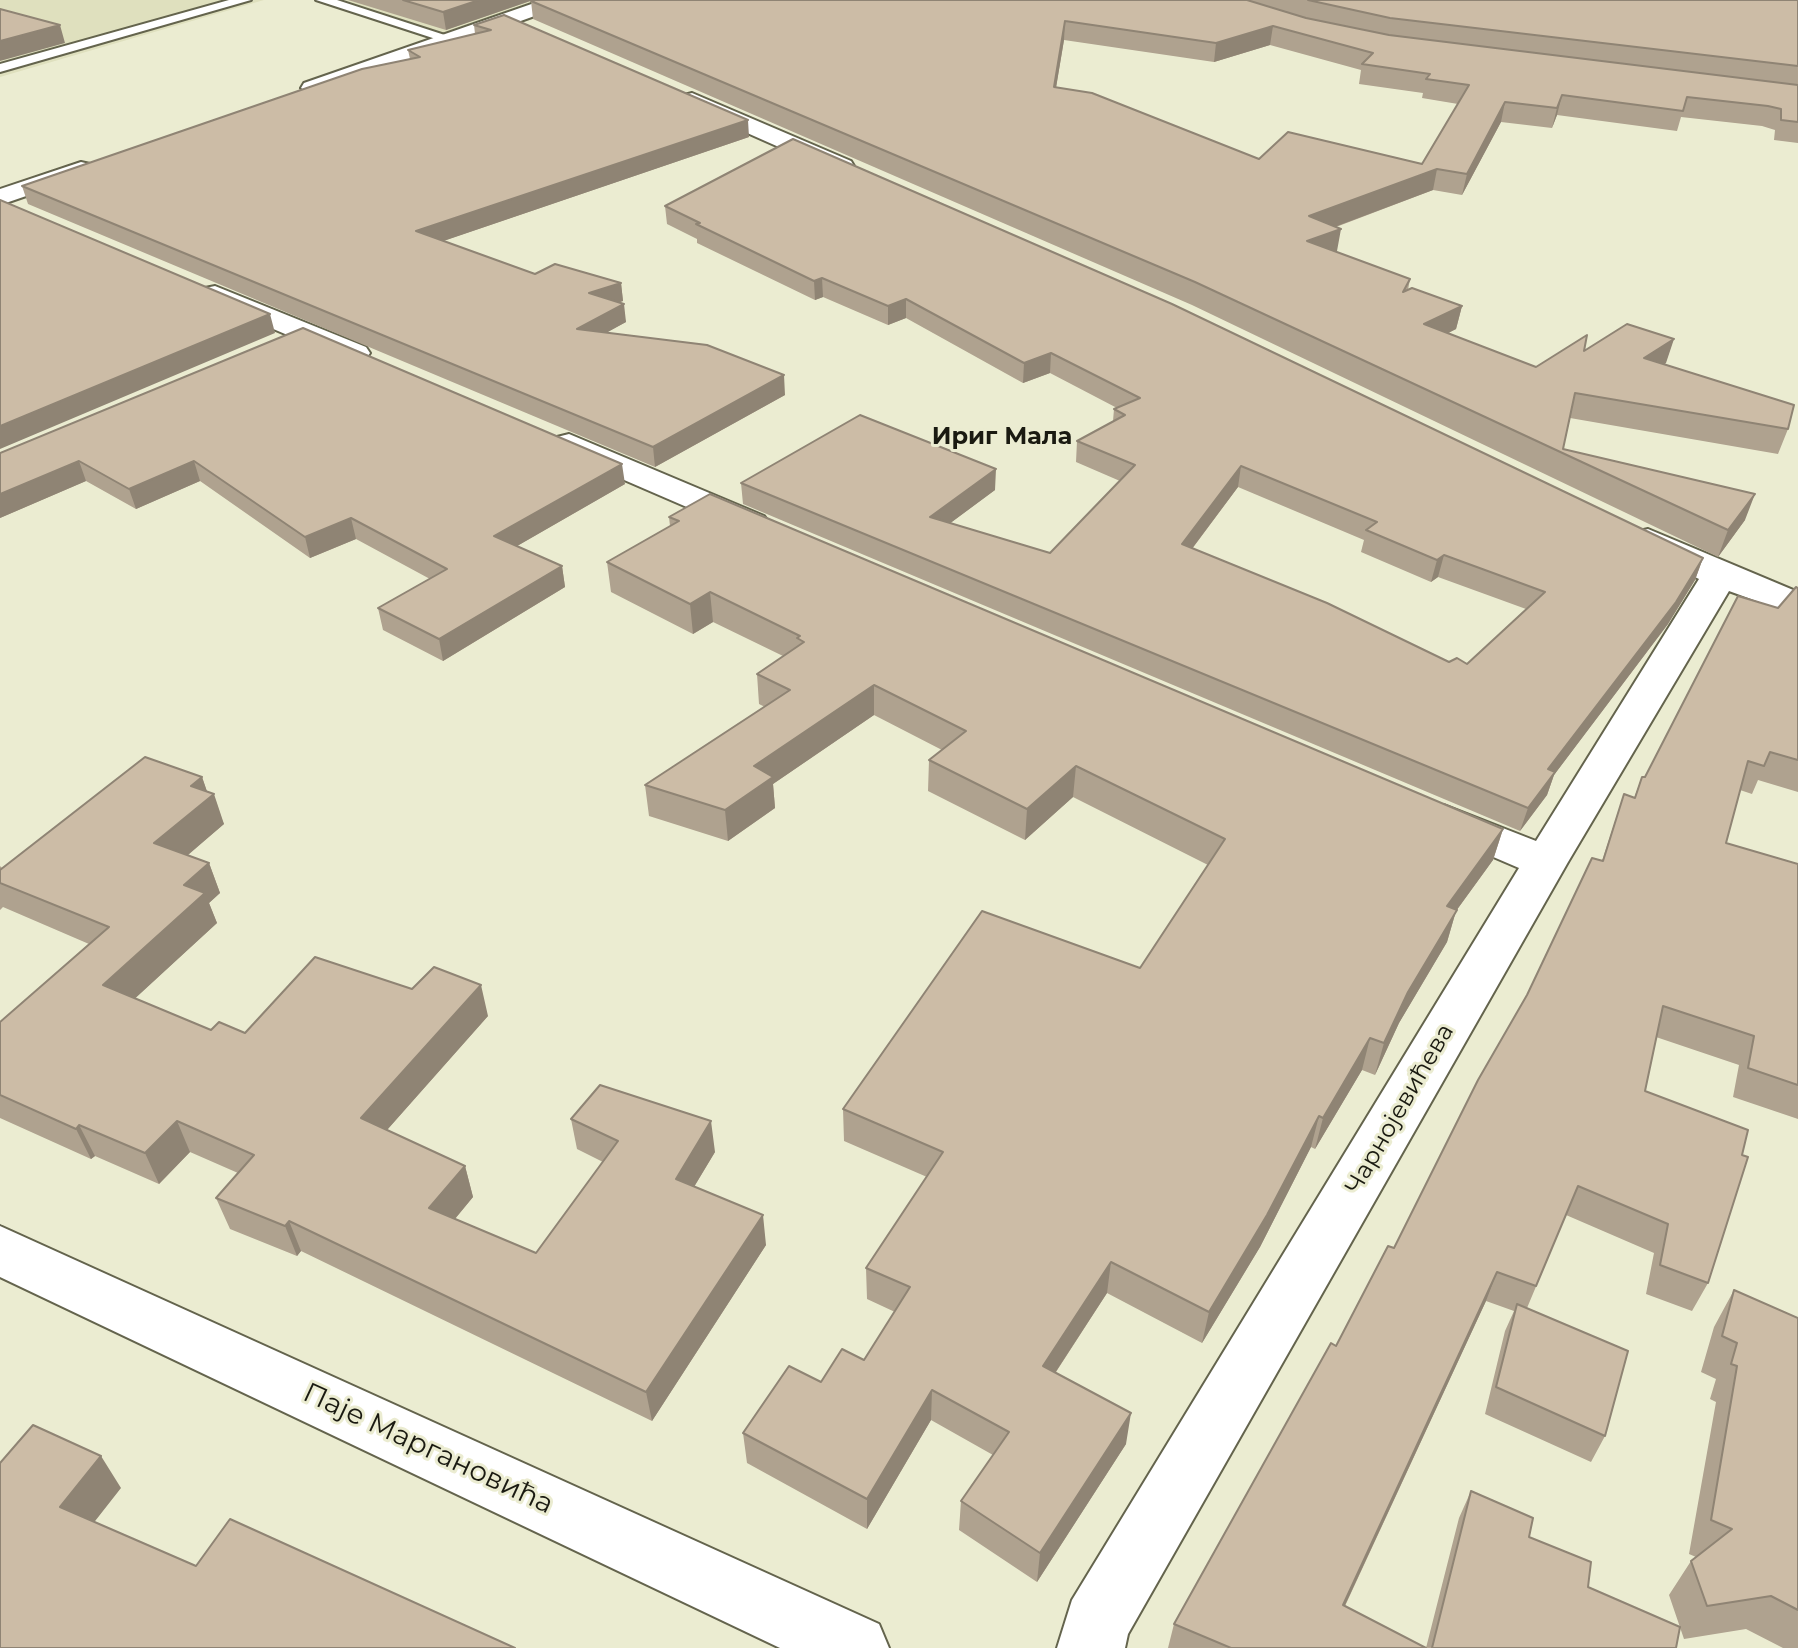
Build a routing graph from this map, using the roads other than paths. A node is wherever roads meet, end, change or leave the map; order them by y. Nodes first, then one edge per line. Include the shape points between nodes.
1 (244, 0) edge
2 (323, 0) edge
3 (561, 0) edge
4 (507, 19) junction
5 (536, 32) edge
6 (450, 39) junction
7 (0, 68) edge
8 (668, 90) edge
9 (285, 97) edge
10 (105, 161) edge
11 (873, 179) edge
12 (0, 197) edge
13 (191, 284) edge
14 (308, 333) junction
15 (264, 351) edge
16 (381, 364) edge
17 (541, 432) edge
18 (1620, 527) edge
19 (788, 538) edge
20 (1720, 575) junction
21 (1798, 605) edge
22 (1414, 806) edge
23 (1545, 862) junction
24 (0, 1250) edge
25 (855, 1648) edge
26 (1091, 1648) edge

1 - 7 lane
2 - 6 lane
3 - 4 street
4 - 5 street
4 - 6 street
6 - 9 street
8 - 11 street
10 - 12 street
13 - 14 street
14 - 15 street
14 - 16 street
17 - 19 street
18 - 20 street
20 - 21 street
20 - 23 street, Чарнојевићева
22 - 23 street
23 - 26 street, Чарнојевићева via 1096,1624
24 - 25 street, Паје Маргановића

